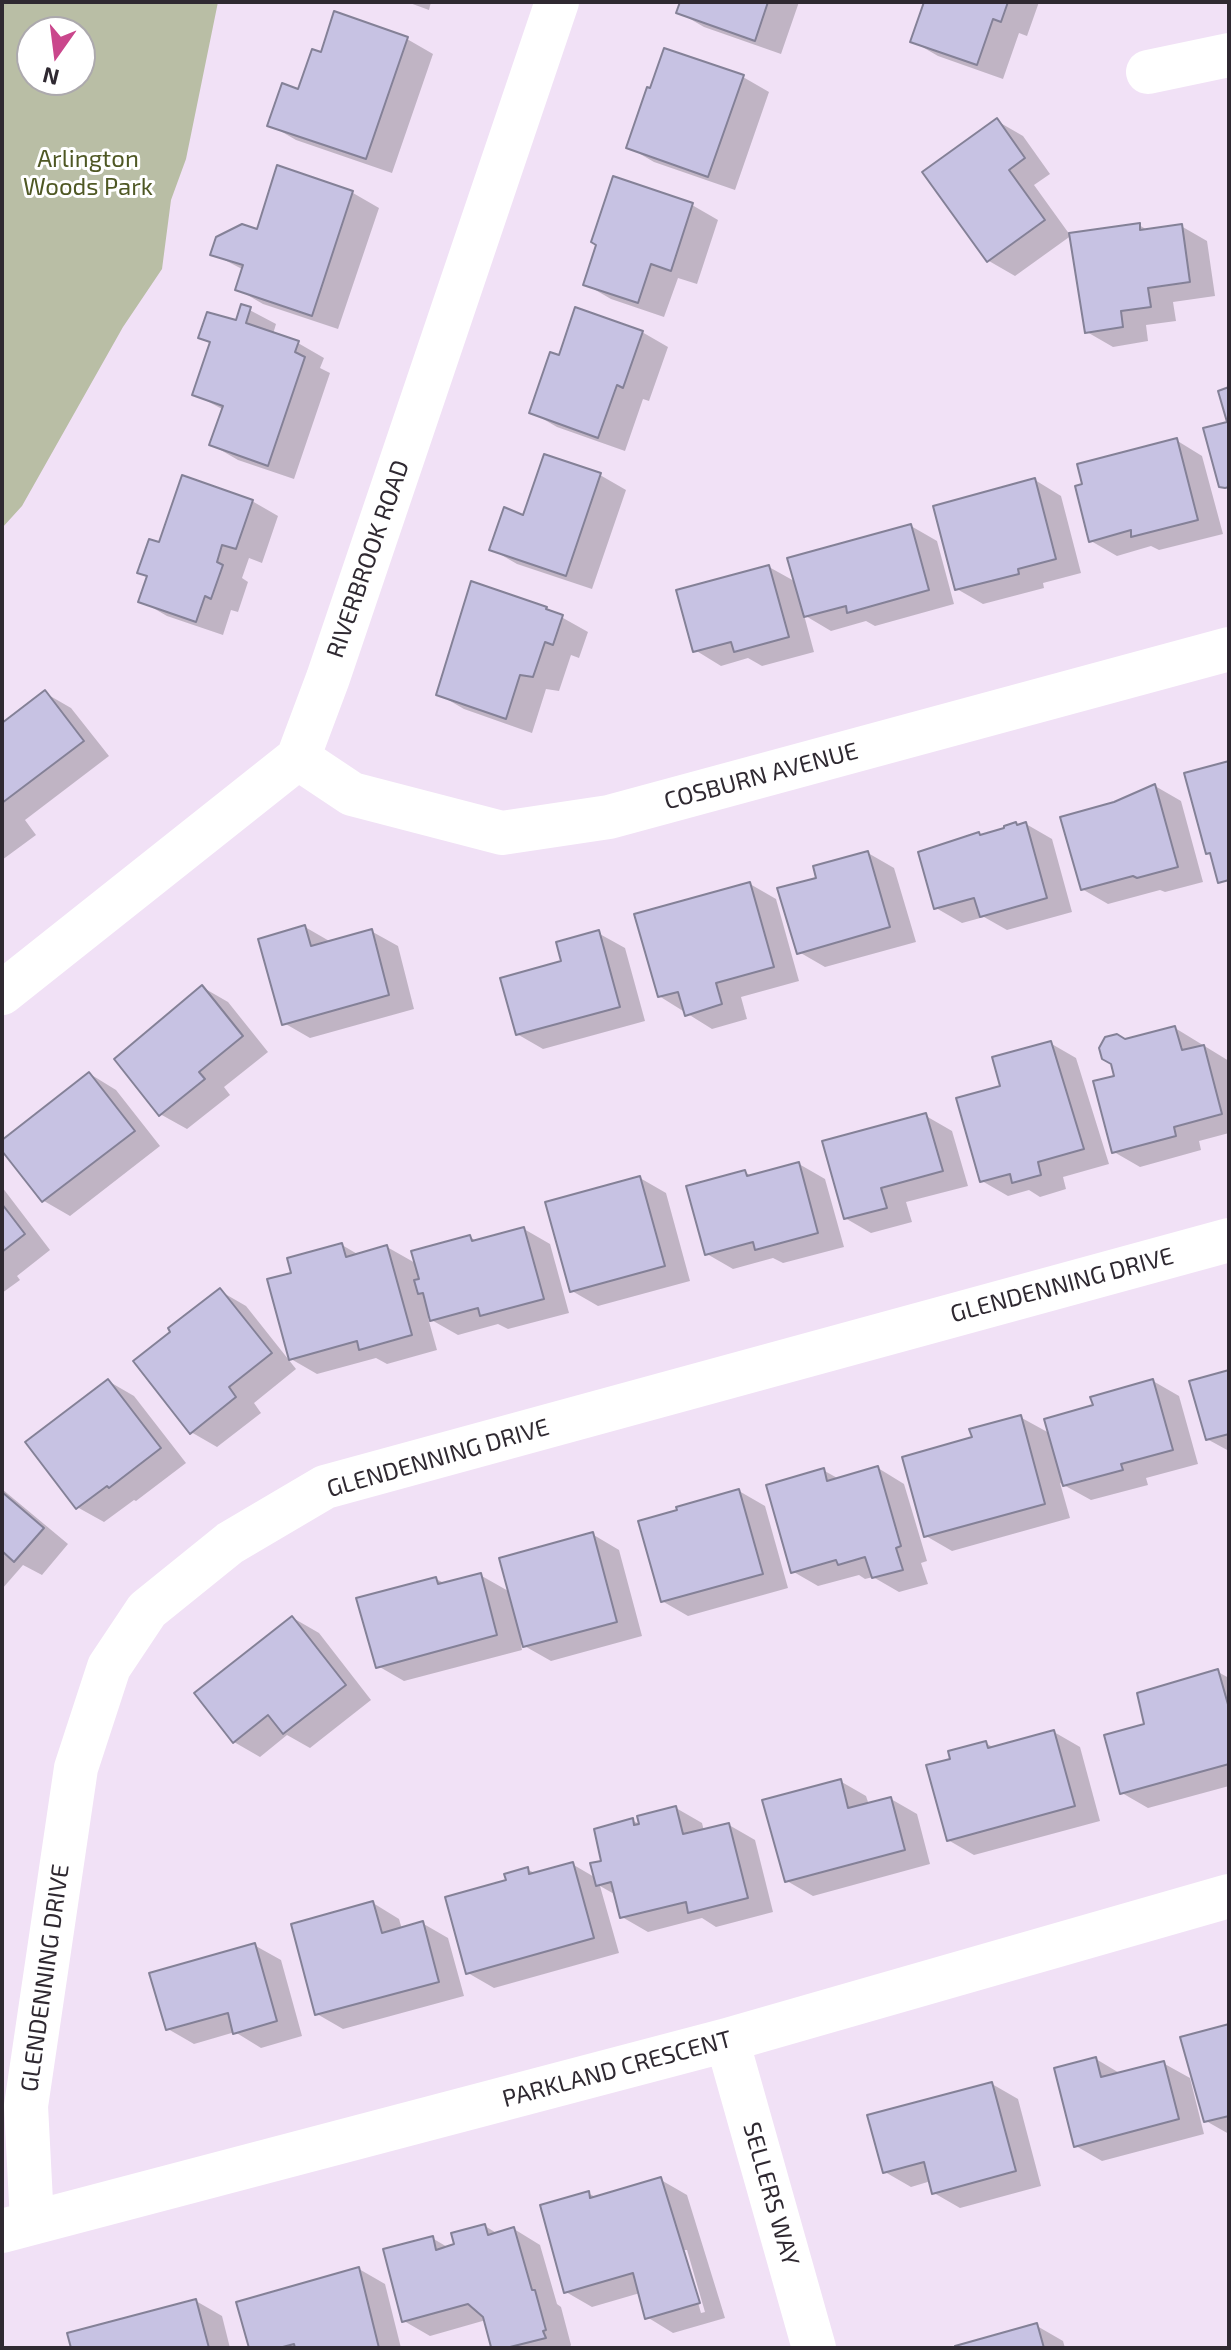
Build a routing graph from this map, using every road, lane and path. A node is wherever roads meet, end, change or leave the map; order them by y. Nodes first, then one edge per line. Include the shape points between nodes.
1 (557, 2) edge
2 (1229, 55) edge
3 (1148, 72) dead end
4 (1229, 649) edge
5 (298, 758) junction
6 (2, 993) edge
7 (1229, 1240) edge
8 (1229, 1896) edge
9 (727, 2040) junction
10 (17, 2226) edge
11 (814, 2348) edge

1 - 5 street, RIVERBROOK ROAD
2 - 3 street
4 - 5 street, COSBURN AVENUE via 609,817 502,833 352,794
5 - 6 street
7 - 10 street, GLENDENNING DRIVE via 325,1487 230,1543 147,1610 109,1667 76,1768 26,2106
8 - 9 street, PARKLAND CRESCENT
9 - 10 street, PARKLAND CRESCENT
9 - 11 street, SELLERS WAY

